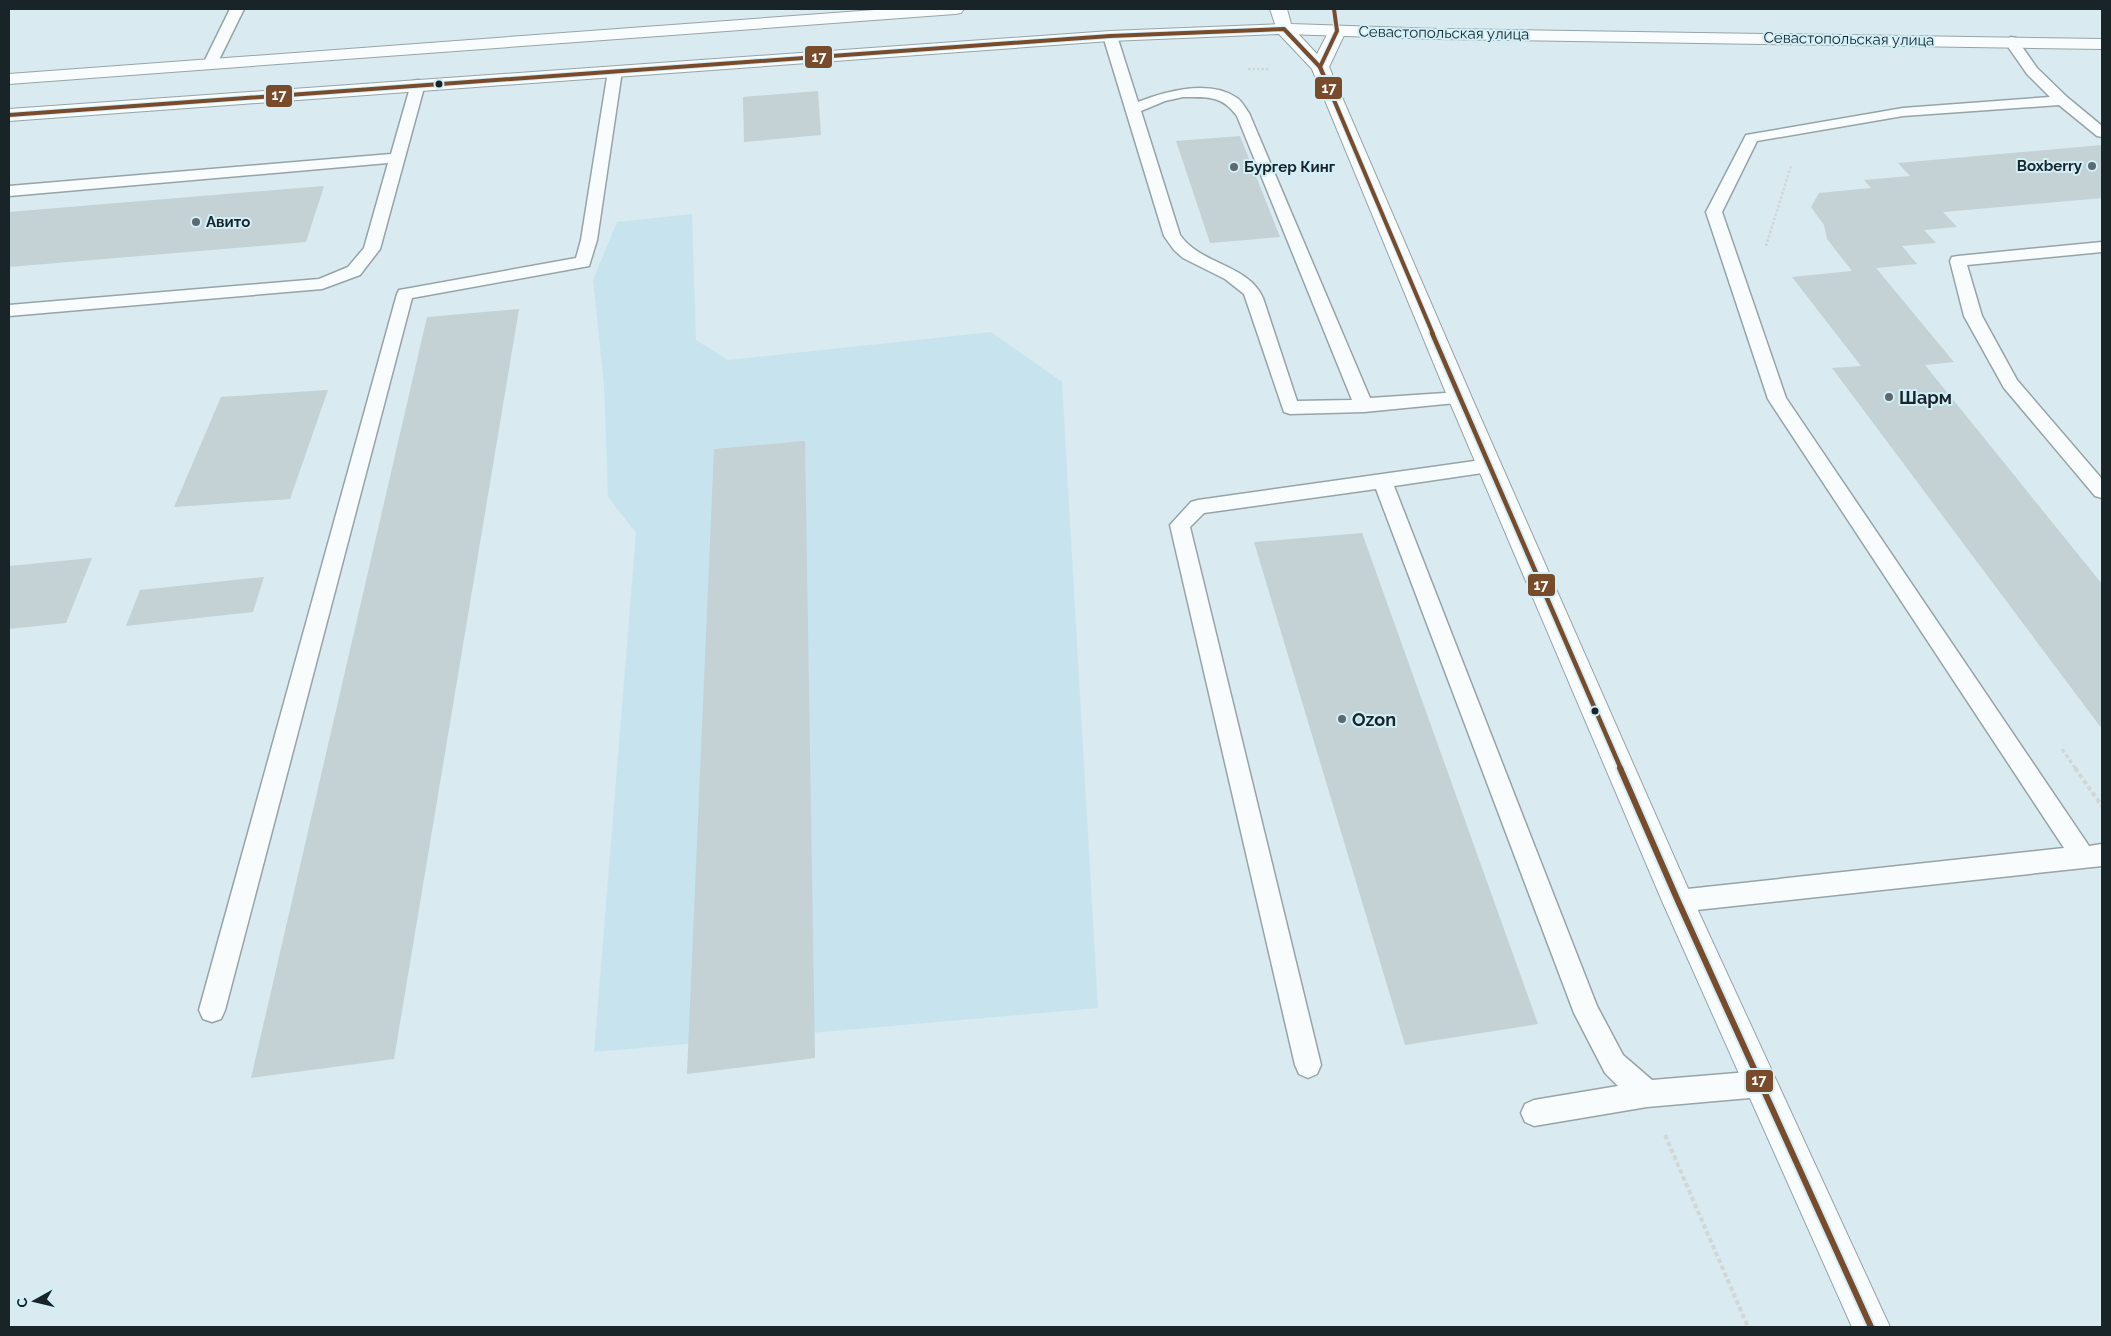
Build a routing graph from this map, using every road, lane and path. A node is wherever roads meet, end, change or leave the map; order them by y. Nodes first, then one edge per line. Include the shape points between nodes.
1 (237, 9) edge
2 (955, 9) edge
3 (1279, 9) edge
4 (1334, 9) edge
5 (875, 11) edge
6 (1284, 29) junction
7 (1337, 31) junction
8 (618, 33) junction
9 (1110, 36) junction
10 (2011, 41) junction
11 (2102, 44) edge
12 (429, 48) junction
13 (210, 64) junction
14 (1320, 67) junction
15 (615, 71) junction
16 (9, 79) edge
17 (418, 84) junction
18 (2062, 100) junction
19 (1133, 109) junction
20 (9, 115) edge
21 (2102, 133) edge
22 (397, 158) junction
23 (1792, 163) dead end
24 (9, 191) edge
25 (2102, 247) edge
26 (1765, 249) dead end
27 (9, 311) edge
28 (1460, 398) junction
29 (1364, 406) junction
30 (1489, 466) junction
31 (1382, 481) junction
32 (2102, 491) edge
33 (2093, 856) edge
34 (1678, 901) junction
35 (212, 1010) dead end
36 (1308, 1065) dead end
37 (1761, 1084) junction
38 (1647, 1094) junction
39 (1534, 1113) dead end
40 (1871, 1327) edge

1 - 13 lane
2 - 5 street
3 - 6 street
4 - 7 street
5 - 8 street
6 - 7 street, Севастопольская улица
6 - 9 street, Севастопольская улица
6 - 14 street
7 - 10 street, Севастопольская улица
7 - 14 street
8 - 12 street
8 - 15 street
9 - 15 street, Севастопольская улица
9 - 19 lane
10 - 11 street, Севастопольская улица
10 - 18 lane via 2032,71
12 - 13 street
12 - 17 street
13 - 16 street
14 - 28 street
15 - 17 street, Севастопольская улица
15 - 35 lane via 583,262 405,294
17 - 20 street, Севастопольская улица
17 - 22 lane
18 - 21 lane
18 - 33 lane via 1903,112 1751,138 1714,212 1777,399
19 - 29 lane via 1172,236 1189,255 1230,274 1250,290 1290,408
19 - 29 lane via 1183,93 1222,95 1234,102 1244,116
22 - 24 lane
22 - 27 lane via 372,249 354,271 322,284
23 - 26 path
25 - 32 lane via 1958,261 1973,316 2010,384
28 - 29 lane
28 - 30 street
30 - 31 lane
30 - 34 street
31 - 36 lane via 1198,507 1180,525
31 - 38 lane via 1587,1013 1614,1064
33 - 34 lane
34 - 37 street
37 - 38 lane
37 - 40 street
38 - 39 lane

